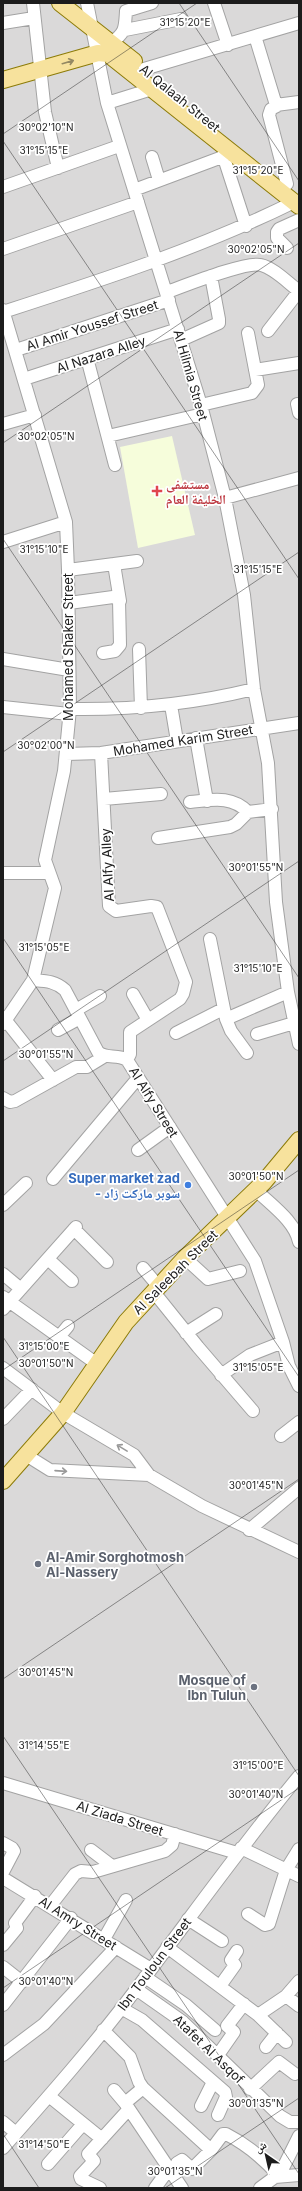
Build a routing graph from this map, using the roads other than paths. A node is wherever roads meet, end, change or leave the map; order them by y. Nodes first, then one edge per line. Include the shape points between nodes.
1 (33, 3) edge
2 (87, 3) edge
3 (152, 3) edge
4 (214, 3) edge
5 (66, 6) edge
6 (34, 18) junction
7 (181, 19) dead end
8 (3, 23) edge
9 (299, 23) edge
10 (94, 28) junction
11 (125, 30) junction
12 (255, 36) junction
13 (111, 42) junction
14 (228, 45) junction
15 (98, 53) junction
16 (41, 69) junction
17 (144, 69) junction
18 (3, 80) edge
19 (152, 89) junction
20 (299, 102) edge
21 (107, 103) junction
22 (277, 106) junction
23 (119, 146) junction
24 (228, 154) junction
25 (152, 157) dead end
26 (58, 168) junction
27 (160, 180) junction
28 (3, 187) edge
29 (134, 190) junction
30 (295, 196) edge
31 (138, 202) junction
32 (299, 220) edge
33 (246, 226) junction
34 (288, 248) dead end
35 (3, 249) edge
36 (156, 261) junction
37 (211, 276) junction
38 (299, 291) edge
39 (168, 296) junction
40 (3, 312) edge
41 (268, 331) dead end
42 (248, 333) dead end
43 (179, 334) junction
44 (16, 350) junction
45 (88, 358) junction
46 (299, 359) edge
47 (255, 370) junction
48 (24, 379) junction
49 (202, 410) junction
50 (35, 415) junction
51 (3, 424) edge
52 (108, 436) junction
53 (115, 466) dead end
54 (299, 478) edge
55 (225, 498) junction
56 (66, 522) junction
57 (3, 542) edge
58 (137, 561) dead end
59 (114, 564) junction
60 (68, 570) junction
61 (120, 601) junction
62 (69, 602) junction
63 (139, 649) dead end
64 (103, 653) dead end
65 (3, 659) edge
66 (69, 670) junction
67 (254, 689) junction
68 (171, 706) junction
69 (3, 707) edge
70 (141, 708) junction
71 (69, 711) junction
72 (299, 723) edge
73 (261, 728) junction
74 (196, 738) junction
75 (177, 741) junction
76 (101, 753) junction
77 (66, 754) junction
78 (161, 794) dead end
79 (104, 799) junction
80 (207, 800) junction
81 (190, 802) dead end
82 (272, 809) junction
83 (248, 812) junction
84 (158, 838) dead end
85 (3, 873) edge
86 (48, 873) junction
87 (210, 939) dead end
88 (32, 980) junction
89 (288, 992) junction
90 (133, 994) dead end
91 (100, 996) dead end
92 (78, 1014) junction
93 (224, 1014) junction
94 (4, 1020) edge
95 (148, 1020) junction
96 (294, 1023) junction
97 (58, 1030) dead end
98 (176, 1034) dead end
99 (257, 1034) dead end
100 (299, 1044) edge
101 (247, 1052) dead end
102 (105, 1056) junction
103 (127, 1060) junction
104 (138, 1078) junction
105 (52, 1080) junction
106 (3, 1098) edge
107 (170, 1128) junction
108 (299, 1140) edge
109 (138, 1150) dead end
110 (54, 1178) dead end
111 (26, 1183) dead end
112 (256, 1190) junction
113 (3, 1205) edge
114 (228, 1218) junction
115 (299, 1242) edge
116 (185, 1258) junction
117 (48, 1259) junction
118 (107, 1262) dead end
119 (143, 1268) dead end
120 (240, 1271) dead end
121 (3, 1274) edge
122 (72, 1281) dead end
123 (156, 1288) junction
124 (21, 1289) junction
125 (5, 1303) edge
126 (216, 1314) dead end
127 (68, 1326) dead end
128 (186, 1333) junction
129 (59, 1337) junction
130 (283, 1342) junction
131 (96, 1364) junction
132 (294, 1365) edge
133 (3, 1368) edge
134 (222, 1375) junction
135 (299, 1386) edge
136 (32, 1389) junction
137 (253, 1411) dead end
138 (62, 1413) junction
139 (3, 1419) edge
140 (299, 1422) edge
141 (281, 1436) dead end
142 (26, 1455) junction
143 (149, 1475) junction
144 (3, 1481) edge
145 (299, 1488) edge
146 (249, 1530) junction
147 (299, 1552) edge
148 (297, 1782) edge
149 (3, 1783) edge
150 (175, 1834) junction
151 (3, 1843) edge
152 (299, 1849) edge
153 (91, 1850) dead end
154 (239, 1850) junction
155 (112, 1866) junction
156 (286, 1870) junction
157 (3, 1872) edge
158 (299, 1876) edge
159 (3, 1878) edge
160 (35, 1896) junction
161 (126, 1900) dead end
162 (50, 1906) junction
163 (248, 1914) dead end
164 (71, 1918) junction
165 (188, 1919) junction
166 (104, 1939) junction
167 (7, 1941) edge
168 (222, 1941) dead end
169 (116, 1946) junction
170 (167, 1947) junction
171 (237, 1951) dead end
172 (3, 1967) edge
173 (148, 1973) junction
174 (299, 1981) edge
175 (22, 1982) junction
176 (220, 1986) junction
177 (136, 1989) junction
178 (286, 1996) junction
179 (244, 2004) junction
180 (3, 2005) edge
181 (299, 2006) edge
182 (121, 2008) junction
183 (258, 2015) junction
184 (103, 2030) junction
185 (214, 2030) dead end
186 (277, 2033) junction
187 (286, 2042) dead end
188 (266, 2047) dead end
189 (218, 2054) junction
190 (3, 2055) edge
191 (295, 2074) dead end
192 (213, 2082) junction
193 (143, 2088) junction
194 (250, 2089) junction
195 (114, 2090) dead end
196 (49, 2096) junction
197 (127, 2106) junction
198 (200, 2106) dead end
199 (218, 2115) dead end
200 (3, 2122) edge
201 (299, 2122) edge
202 (83, 2124) junction
203 (16, 2133) junction
204 (299, 2136) edge
205 (102, 2139) junction
206 (3, 2148) edge
207 (211, 2150) junction
208 (48, 2164) dead end
209 (173, 2166) junction
210 (299, 2175) edge
211 (279, 2176) junction
212 (100, 2188) edge
213 (155, 2188) edge
214 (182, 2188) edge
215 (260, 2188) edge

1 - 6 street
2 - 10 street, Al Hilmia Street
3 - 11 street via 126,11
4 - 14 street
5 - 10 main road, Al Qalaah Street
6 - 8 street
6 - 16 street
7 - 11 street
9 - 12 street
10 - 13 main road, Al Qalaah Street
10 - 15 street, Al Hilmia Street
11 - 13 street
12 - 14 street
12 - 22 street
13 - 17 main road, Al Qalaah Street
14 - 17 street
16 -> 15 main road
15 - 19 main road, Al Qalaah Street via 108,54
15 - 21 street, Al Hilmia Street
16 - 18 main road
16 - 26 street via 45,112
17 - 30 main road, Al Qalaah Street
19 - 21 street
19 - 24 main road, Al Qalaah Street
20 - 22 street
21 - 23 street, Al Hilmia Street
22 - 30 street via 271,109 269,115
23 - 26 street
23 - 29 street, Al Hilmia Street
24 - 27 street
24 - 30 main road, Al Qalaah Street
24 - 33 street
25 - 27 street
26 - 28 street
27 - 29 street
29 - 31 street, Al Hilmia Street
30 - 33 street
31 - 35 street
31 - 36 street, Al Hilmia Street
32 - 34 street via 276,232 277,238
33 - 36 street
36 - 39 street, Al Hilmia Street
36 - 40 street
37 - 38 street, Al Amir Youssef Street via 261,265
37 - 39 street, Al Amir Youssef Street
37 - 43 street, Al Nazara Alley via 220,319 218,323
38 - 41 street
39 - 43 street, Al Hilmia Street
39 - 44 street, Al Amir Youssef Street
40 - 44 street, Mohamed Shaker Street
42 - 47 street
43 - 45 street, Al Nazara Alley
43 - 49 street, Al Hilmia Street
44 - 48 street, Mohamed Shaker Street
45 - 48 street, Al Nazara Alley
45 - 52 street
46 - 47 street
47 - 49 street via 258,385 254,392
48 - 50 street, Mohamed Shaker Street
49 - 52 street
49 - 55 street, Al Hilmia Street
50 - 51 street
50 - 56 street, Mohamed Shaker Street
52 - 53 street
54 - 55 street
55 - 67 street, Al Hilmia Street via 244,595
56 - 57 street
56 - 60 street, Mohamed Shaker Street
58 - 59 street
59 - 60 street
59 - 61 street
60 - 62 street, Mohamed Shaker Street
61 - 62 street via 113,597
61 - 64 street via 120,645 115,651
62 - 66 street, Mohamed Shaker Street
63 - 70 street
65 - 66 street
66 - 71 street, Mohamed Shaker Street
67 - 68 street
67 - 73 street, Al Hilmia Street
68 - 70 street
68 - 75 street
69 - 71 street
70 - 71 street
71 - 77 street, Mohamed Shaker Street
72 - 73 street, Mohamed Karim Street
73 - 74 street, Mohamed Karim Street
73 - 82 street, Al Hilmia Street via 268,763
74 - 75 street, Mohamed Karim Street
74 - 80 street
75 - 76 street, Mohamed Karim Street
76 - 77 street, Mohamed Karim Street
76 - 79 street, Al Alfy Alley
77 - 86 street, Mohamed Shaker Street via 44,860
78 - 79 street
79 - 95 street, Al Alfy Alley via 109,906 116,911 157,907 186,982 184,994 180,999
80 - 81 street
80 - 83 street via 233,801
82 - 83 street
82 - 89 street, Al Hilmia Street via 276,902
83 - 84 street via 230,828
85 - 86 street
86 - 88 street, Mohamed Shaker Street via 55,888
87 - 93 street
88 - 92 street via 60,985
88 - 94 street, Mohamed Shaker Street
89 - 93 street
89 - 96 street, Al Hilmia Street
90 - 95 street
91 - 92 street
92 - 97 street
92 - 102 street via 98,1052
93 - 98 street
93 - 101 street via 235,1037
94 - 105 street
95 - 103 street, Al Alfy Alley via 130,1032 130,1054
96 - 99 street
96 - 100 street, Al Hilmia Street
102 - 103 street, Al Alfy Street via 118,1056
102 - 105 street via 88,1067 76,1067
103 - 104 street, Al Alfy Street
104 - 107 street, Al Alfy Street
104 - 110 street
105 - 106 street via 15,1101 10,1102
107 - 109 street
107 - 114 street, Al Alfy Street
108 - 112 main road, Al Saleebah Street
111 - 113 street
112 - 114 main road, Al Saleebah Street
112 - 115 street via 292,1226
114 - 116 main road, Al Saleebah Street
114 - 130 street, Al Alfy Street via 255,1261
116 - 120 street via 208,1280
116 - 123 main road, Al Saleebah Street
117 - 118 street via 75,1228
117 - 122 street
117 - 124 street
119 - 123 street
121 - 124 street
123 - 128 street
123 - 131 main road, Al Saleebah Street via 126,1322
124 - 125 street
125 - 129 street
126 - 128 street
127 - 129 street
128 - 134 street
129 - 131 street
130 - 132 street, Al Alfy Street
130 - 134 street via 250,1355
131 - 138 main road, Al Saleebah Street
132 - 135 street, Al Alfy Street
133 - 136 street
134 - 137 street
136 - 138 street
136 - 139 street
138 - 142 main road, Al Saleebah Street
143 -> 138 street via 134,1455
140 - 141 street
142 -> 143 street via 50,1470
142 - 144 main road, Al Saleebah Street
143 - 146 street
145 - 146 street
146 - 147 street
148 - 154 street, Ibn Touloun Street
149 - 150 street, Al Ziada Street
150 - 154 street, Al Ziada Street
150 - 155 street via 172,1845 166,1851
151 - 157 street via 14,1851
152 - 156 street
153 - 155 street
154 - 156 street, Al Ziada Street
154 - 165 street, Ibn Touloun Street
155 - 162 street via 75,1874
156 - 158 street, Al Ziada Street
156 - 163 street via 269,1924 265,1926
159 - 160 street, Al Amry Street
160 - 162 street, Al Amry Street
160 - 167 street via 15,1923 18,1927
161 - 166 street
162 - 164 street, Al Amry Street
164 - 166 street, Al Amry Street
164 - 175 street
165 - 168 street
165 - 170 street, Ibn Touloun Street
166 - 169 street, Al Amry Street
169 - 173 street, Al Amry Street
169 - 190 street via 44,2024
170 - 173 street, Ibn Touloun Street
170 - 176 street
171 - 176 street via 231,1960 235,1966
172 - 175 street
173 - 177 street, Ibn Touloun Street
173 - 185 street, Al Amry Street
174 - 178 street
175 - 180 street
176 - 179 street
177 - 182 street, Ibn Touloun Street
177 - 189 street, Atafet Al Asqof via 183,2022
178 - 181 street
178 - 183 street
179 - 183 street
179 - 189 street via 227,2026 234,2032
182 - 184 street, Ibn Touloun Street
182 - 192 street via 142,2020
183 - 186 street
184 - 193 street via 130,2057
184 - 196 street, Ibn Touloun Street
186 - 187 street
186 - 188 street
189 - 194 street, Atafet Al Asqof
191 - 194 street via 279,2062
192 - 198 street
192 - 199 street via 226,2095
193 - 197 street
193 - 207 street
194 - 201 street, Atafet Al Asqof via 280,2116 290,2122
195 - 197 street
196 - 202 street
196 - 203 street, Ibn Touloun Street
197 - 205 street
197 - 209 street
200 - 203 street
202 - 205 street
202 - 208 street
203 - 206 street, Ibn Touloun Street
204 - 211 street
205 - 212 street via 88,2154 94,2161 79,2178
207 - 209 street via 192,2169 182,2160
207 - 211 street via 224,2134 246,2144 265,2159
209 - 213 street
209 - 214 street
210 - 211 street
211 - 215 street

